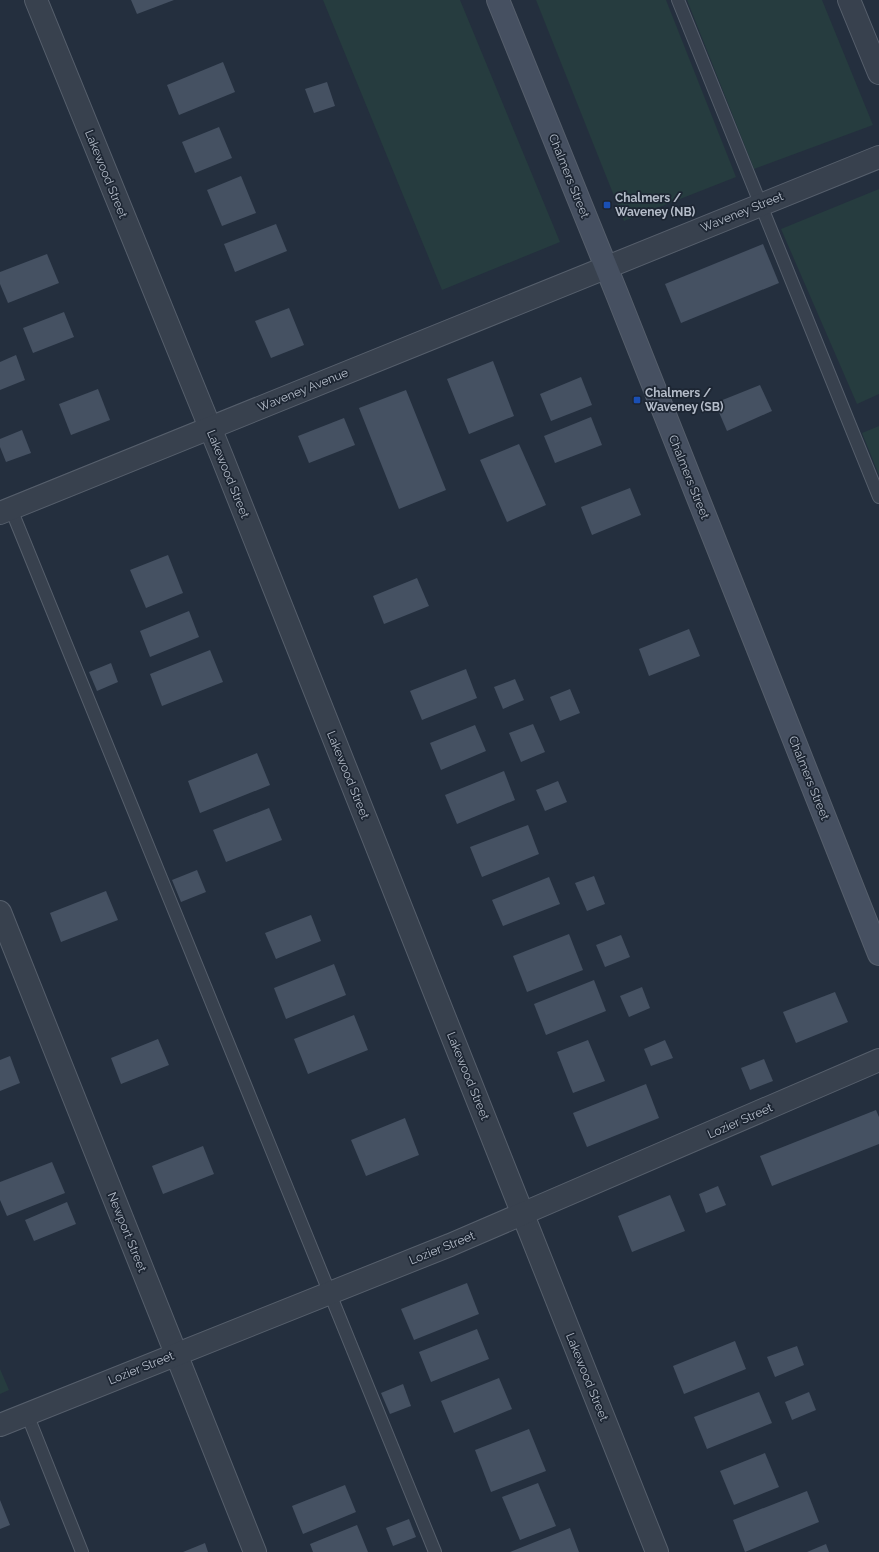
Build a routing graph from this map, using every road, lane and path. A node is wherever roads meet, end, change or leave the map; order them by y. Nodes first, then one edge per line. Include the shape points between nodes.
1 (36, 0) edge
2 (498, 0) edge
3 (678, 0) edge
4 (849, 0) edge
5 (879, 73) edge
6 (879, 157) edge
7 (760, 205) junction
8 (606, 267) junction
9 (210, 428) junction
10 (879, 497) edge
11 (6, 511) edge
12 (0, 912) edge
13 (879, 954) edge
14 (879, 1060) edge
15 (522, 1214) junction
16 (330, 1293) junction
17 (175, 1355) junction
18 (27, 1414) junction
19 (0, 1425) edge
20 (82, 1552) edge
21 (255, 1552) edge
22 (435, 1552) edge
23 (657, 1552) edge

1 - 9 street, Lakewood Street
2 - 8 street, Chalmers Street
3 - 7 lane
4 - 5 street
6 - 7 street, Waveney Street
7 - 8 street, Waveney Street
7 - 10 lane
8 - 9 street, Waveney Avenue
8 - 13 street, Chalmers Street
9 - 11 street, Waveney Avenue
9 - 15 street, Lakewood Street
11 - 16 lane
12 - 17 street, Newport Street
14 - 15 street, Lozier Street
15 - 16 street, Lozier Street
15 - 23 street, Lakewood Street
16 - 17 street, Lozier Street
16 - 22 lane
17 - 18 street, Lozier Street
17 - 21 street, Newport Street
18 - 19 street, Lozier Street
18 - 20 lane

